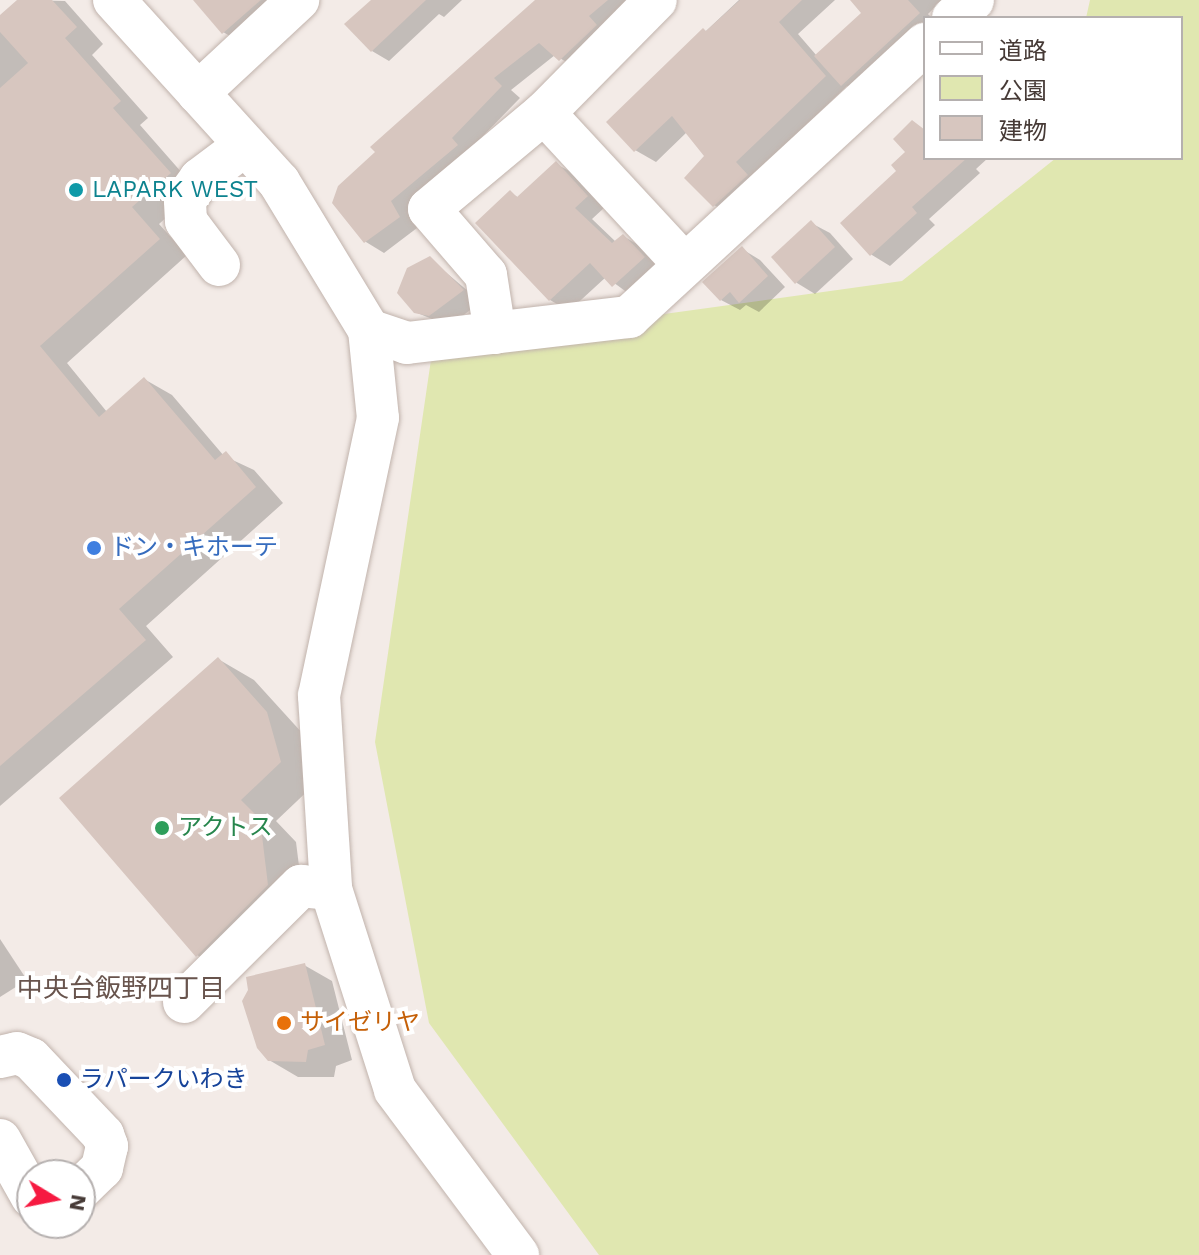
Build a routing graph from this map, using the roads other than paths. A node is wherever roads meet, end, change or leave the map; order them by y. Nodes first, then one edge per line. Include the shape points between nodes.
1 (114, 0) edge
2 (298, 0) edge
3 (656, 0) edge
4 (973, 0) edge
5 (955, 16) edge
6 (923, 46) edge
7 (198, 93) junction
8 (544, 113) junction
9 (244, 146) junction
10 (683, 263) junction
11 (219, 265) dead end
12 (369, 330) junction
13 (495, 333) junction
14 (331, 889) junction
15 (184, 1002) dead end
16 (0, 1057) edge
17 (0, 1140) edge
18 (16, 1168) edge
19 (96, 1174) edge
20 (518, 1255) edge

1 - 7 street
2 - 7 street
3 - 8 street
4 - 5 street
6 - 10 street
7 - 9 street
8 - 10 street
8 - 13 street via 429,209 486,275
9 - 11 street via 200,179 185,200 186,221
9 - 12 street via 279,182
10 - 13 street via 629,317
12 - 13 street via 407,343
12 - 14 street via 378,418 319,696
14 - 15 street via 301,886
14 - 20 street via 395,1090
16 - 19 street via 17,1053 31,1059 103,1135 107,1146
17 - 18 street

